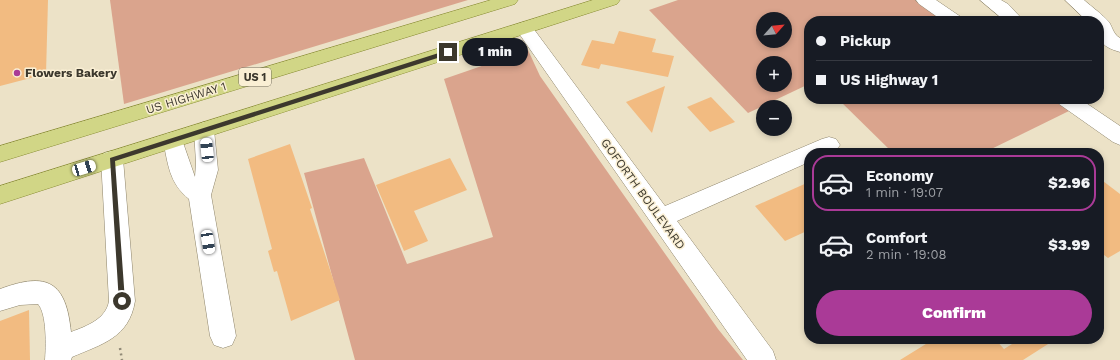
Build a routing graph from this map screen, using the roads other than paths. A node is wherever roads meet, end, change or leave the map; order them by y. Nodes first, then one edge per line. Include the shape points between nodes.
1 (509, 0) edge
2 (611, 0) edge
3 (925, 0) edge
4 (989, 0) edge
5 (1074, 0) edge
6 (948, 16) edge
7 (1010, 16) edge
8 (1091, 16) edge
9 (524, 28) junction
10 (1104, 31) edge
11 (1109, 42) edge
12 (1074, 104) edge
13 (204, 130) junction
14 (1116, 130) edge
15 (173, 140) junction
16 (829, 145) dead end
17 (822, 148) edge
18 (0, 154) edge
19 (804, 155) edge
20 (112, 159) junction
21 (200, 194) junction
22 (0, 195) edge
23 (660, 218) junction
24 (0, 300) edge
25 (223, 336) dead end
26 (59, 354) edge
27 (763, 360) edge

1 - 18 main road, US HIGHWAY 1 / US 1
2 - 9 main road
3 - 6 street
4 - 7 street
5 - 8 street
9 - 13 main road
9 - 23 street, GOFORTH BOULEVARD
10 - 11 street
12 - 14 street
13 - 15 main road
13 - 21 street via 208,165 206,180
15 - 20 main road
15 - 21 street via 184,179
16 - 17 street
19 - 23 street
20 - 22 main road
20 - 26 street via 122,301 120,311 108,327
21 - 25 street
23 - 27 street, GOFORTH BOULEVARD
24 - 26 street via 32,292 48,296 55,308

